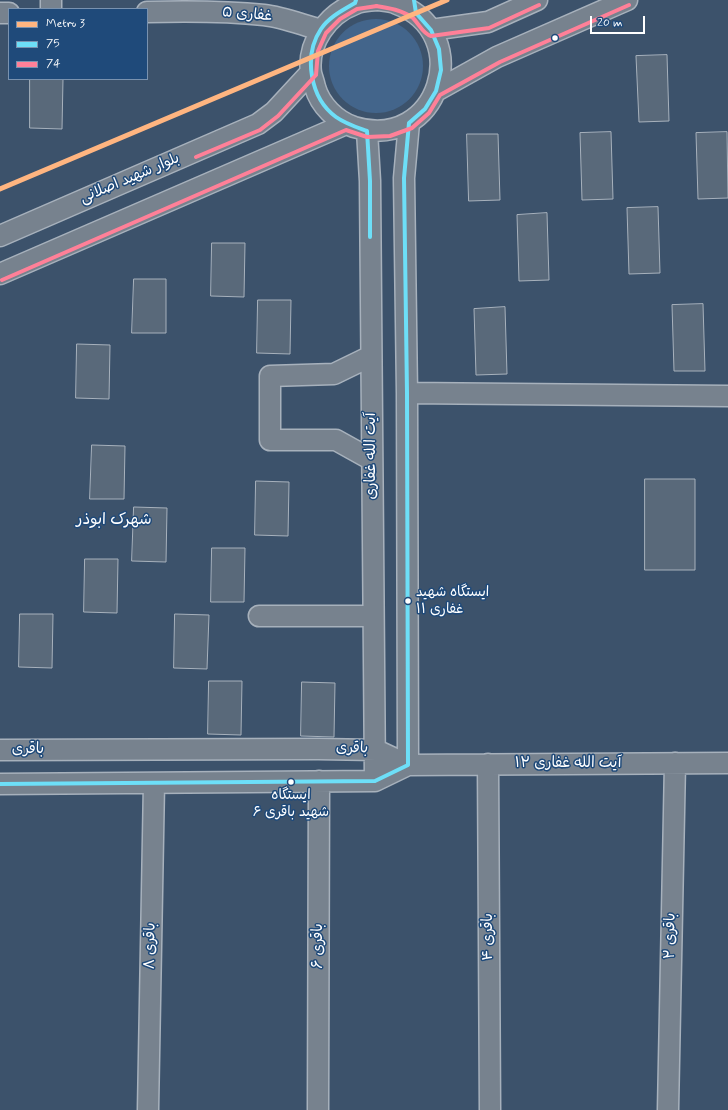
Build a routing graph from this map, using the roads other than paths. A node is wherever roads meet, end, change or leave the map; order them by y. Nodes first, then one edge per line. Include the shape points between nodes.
1 (376, 0) edge
2 (537, 0) edge
3 (628, 0) edge
4 (355, 2) edge
5 (203, 6) edge
6 (415, 7) edge
7 (148, 12) edge
8 (321, 30) junction
9 (431, 30) junction
10 (311, 72) junction
11 (436, 91) junction
12 (408, 123) junction
13 (346, 124) junction
14 (367, 131) junction
15 (0, 236) edge
16 (0, 274) edge
17 (371, 356) junction
18 (407, 393) junction
19 (728, 396) edge
20 (372, 460) junction
21 (259, 616) dead end
22 (373, 616) junction
23 (0, 750) edge
24 (376, 750) junction
25 (675, 763) junction
26 (728, 763) edge
27 (488, 764) junction
28 (408, 765) junction
29 (319, 781) junction
30 (375, 781) junction
31 (154, 783) junction
32 (0, 784) edge
33 (148, 1110) edge
34 (318, 1110) edge
35 (490, 1110) edge
36 (668, 1110) edge

1 - 4 street
1 - 6 street
2 - 9 street via 488,22
3 - 11 street via 497,57
4 - 8 street via 336,14
5 - 7 street, غفاری ۵
5 - 8 street, غفاری ۵ via 282,18
6 - 9 street
8 - 10 street via 312,50
9 - 11 street via 439,49 441,70
10 - 13 street via 316,93 329,111
10 - 15 street, بلوار شهید اصلانی via 274,112 258,124
11 - 12 street via 425,109
12 - 14 street via 389,130
12 - 18 street via 404,178
13 - 14 street
13 - 16 street
14 - 17 street, آیت الله غفاری via 370,181
17 - 20 street, آیت الله غفاری
17 - 20 street via 334,374 270,376 270,440 336,440
18 - 19 street
18 - 28 street
20 - 22 street, آیت الله غفاری
21 - 22 street
22 - 24 street, آیت الله غفاری
23 - 24 street, باقری
24 - 28 street, باقری
24 - 30 street, آیت الله غفاری
25 - 26 street, آیت الله غفاری ۱۲
25 - 27 street, آیت الله غفاری ۱۲
25 - 36 street, باقری ۲
27 - 28 street, آیت الله غفاری ۱۲
27 - 35 street, باقری ۴
28 - 30 street
29 - 30 street
29 - 31 street
29 - 34 street, باقری ۶
31 - 32 street
31 - 33 street, باقری ۸

